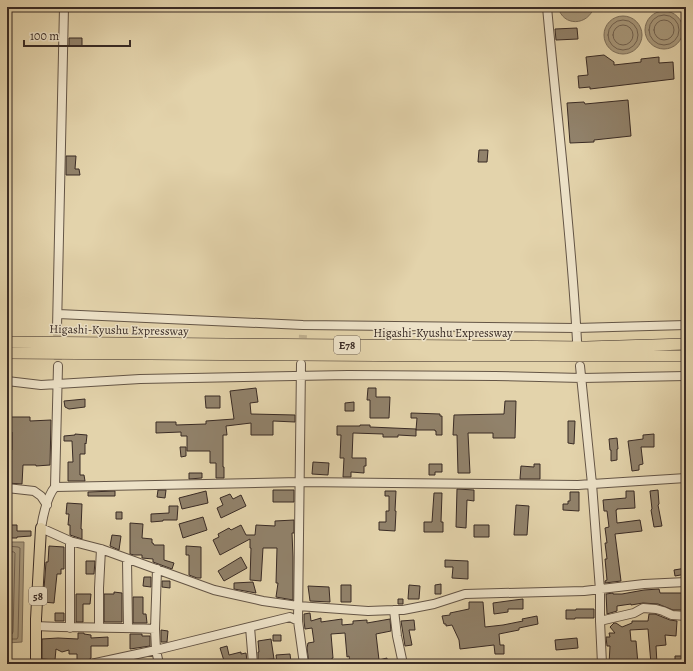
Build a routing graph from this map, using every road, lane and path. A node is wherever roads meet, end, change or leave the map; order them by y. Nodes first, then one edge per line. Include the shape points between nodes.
1 (64, 7) edge
2 (547, 7) edge
3 (58, 314) junction
4 (686, 325) edge
5 (57, 328) tunnel mouth
6 (576, 328) junction
7 (577, 341) dead end
8 (7, 342) edge
9 (686, 344) edge
10 (7, 353) edge
11 (686, 356) edge
12 (301, 364) dead end
13 (58, 366) tunnel mouth
14 (580, 366) dead end
15 (301, 376) junction
16 (686, 376) edge
17 (582, 378) junction
18 (7, 381) edge
19 (58, 384) junction
20 (686, 478) edge
21 (300, 482) junction
22 (592, 484) junction
23 (55, 487) junction
24 (7, 488) edge
25 (47, 505) junction
26 (41, 528) junction
27 (70, 541) junction
28 (101, 549) junction
29 (127, 560) junction
30 (157, 569) junction
31 (686, 582) edge
32 (600, 590) junction
33 (298, 606) junction
34 (394, 610) junction
35 (686, 616) edge
36 (298, 621) junction
37 (600, 621) junction
38 (36, 626) junction
39 (250, 627) junction
40 (70, 628) junction
41 (99, 628) junction
42 (128, 628) junction
43 (155, 629) junction
44 (156, 650) junction
45 (118, 661) edge
46 (36, 664) edge
47 (91, 664) edge
48 (159, 664) edge
49 (253, 664) edge
50 (304, 664) edge
51 (403, 664) edge
52 (602, 664) edge

1 - 3 street
2 - 6 street
3 - 5 street
3 - 6 street via 303,325
4 - 6 street
6 - 7 street
8 - 9 highway, Higashi-Kyushu Expressway / E78 via 586,347
10 - 11 highway, Higashi-Kyushu Expressway / E78
12 - 15 street
13 - 19 street
14 - 17 street
15 - 17 street
15 - 19 street via 140,379
15 - 21 street
16 - 17 street
17 - 22 street
18 - 19 street
19 - 23 street
20 - 22 street
21 - 22 street
21 - 23 street
21 - 33 street
22 - 32 street
23 - 25 street
24 - 25 street via 34,491
25 - 26 street
26 - 27 street
26 - 38 main road, 58
27 - 28 street
27 - 40 street
28 - 29 street
28 - 41 street
29 - 30 street
29 - 42 street
30 - 33 street via 214,590
30 - 43 street
31 - 32 street
32 - 34 street via 465,594 434,604
32 - 37 street
33 - 34 street via 368,611
33 - 36 street
34 - 51 street
35 - 37 street via 643,608 634,613
36 - 39 street via 290,617
36 - 50 street
37 - 52 street
38 - 40 street
38 - 46 main road, 58
39 - 44 street
39 - 49 street
40 - 41 street
41 - 42 street
42 - 43 street
43 - 44 street
44 - 45 street
44 - 48 street
45 - 47 street

